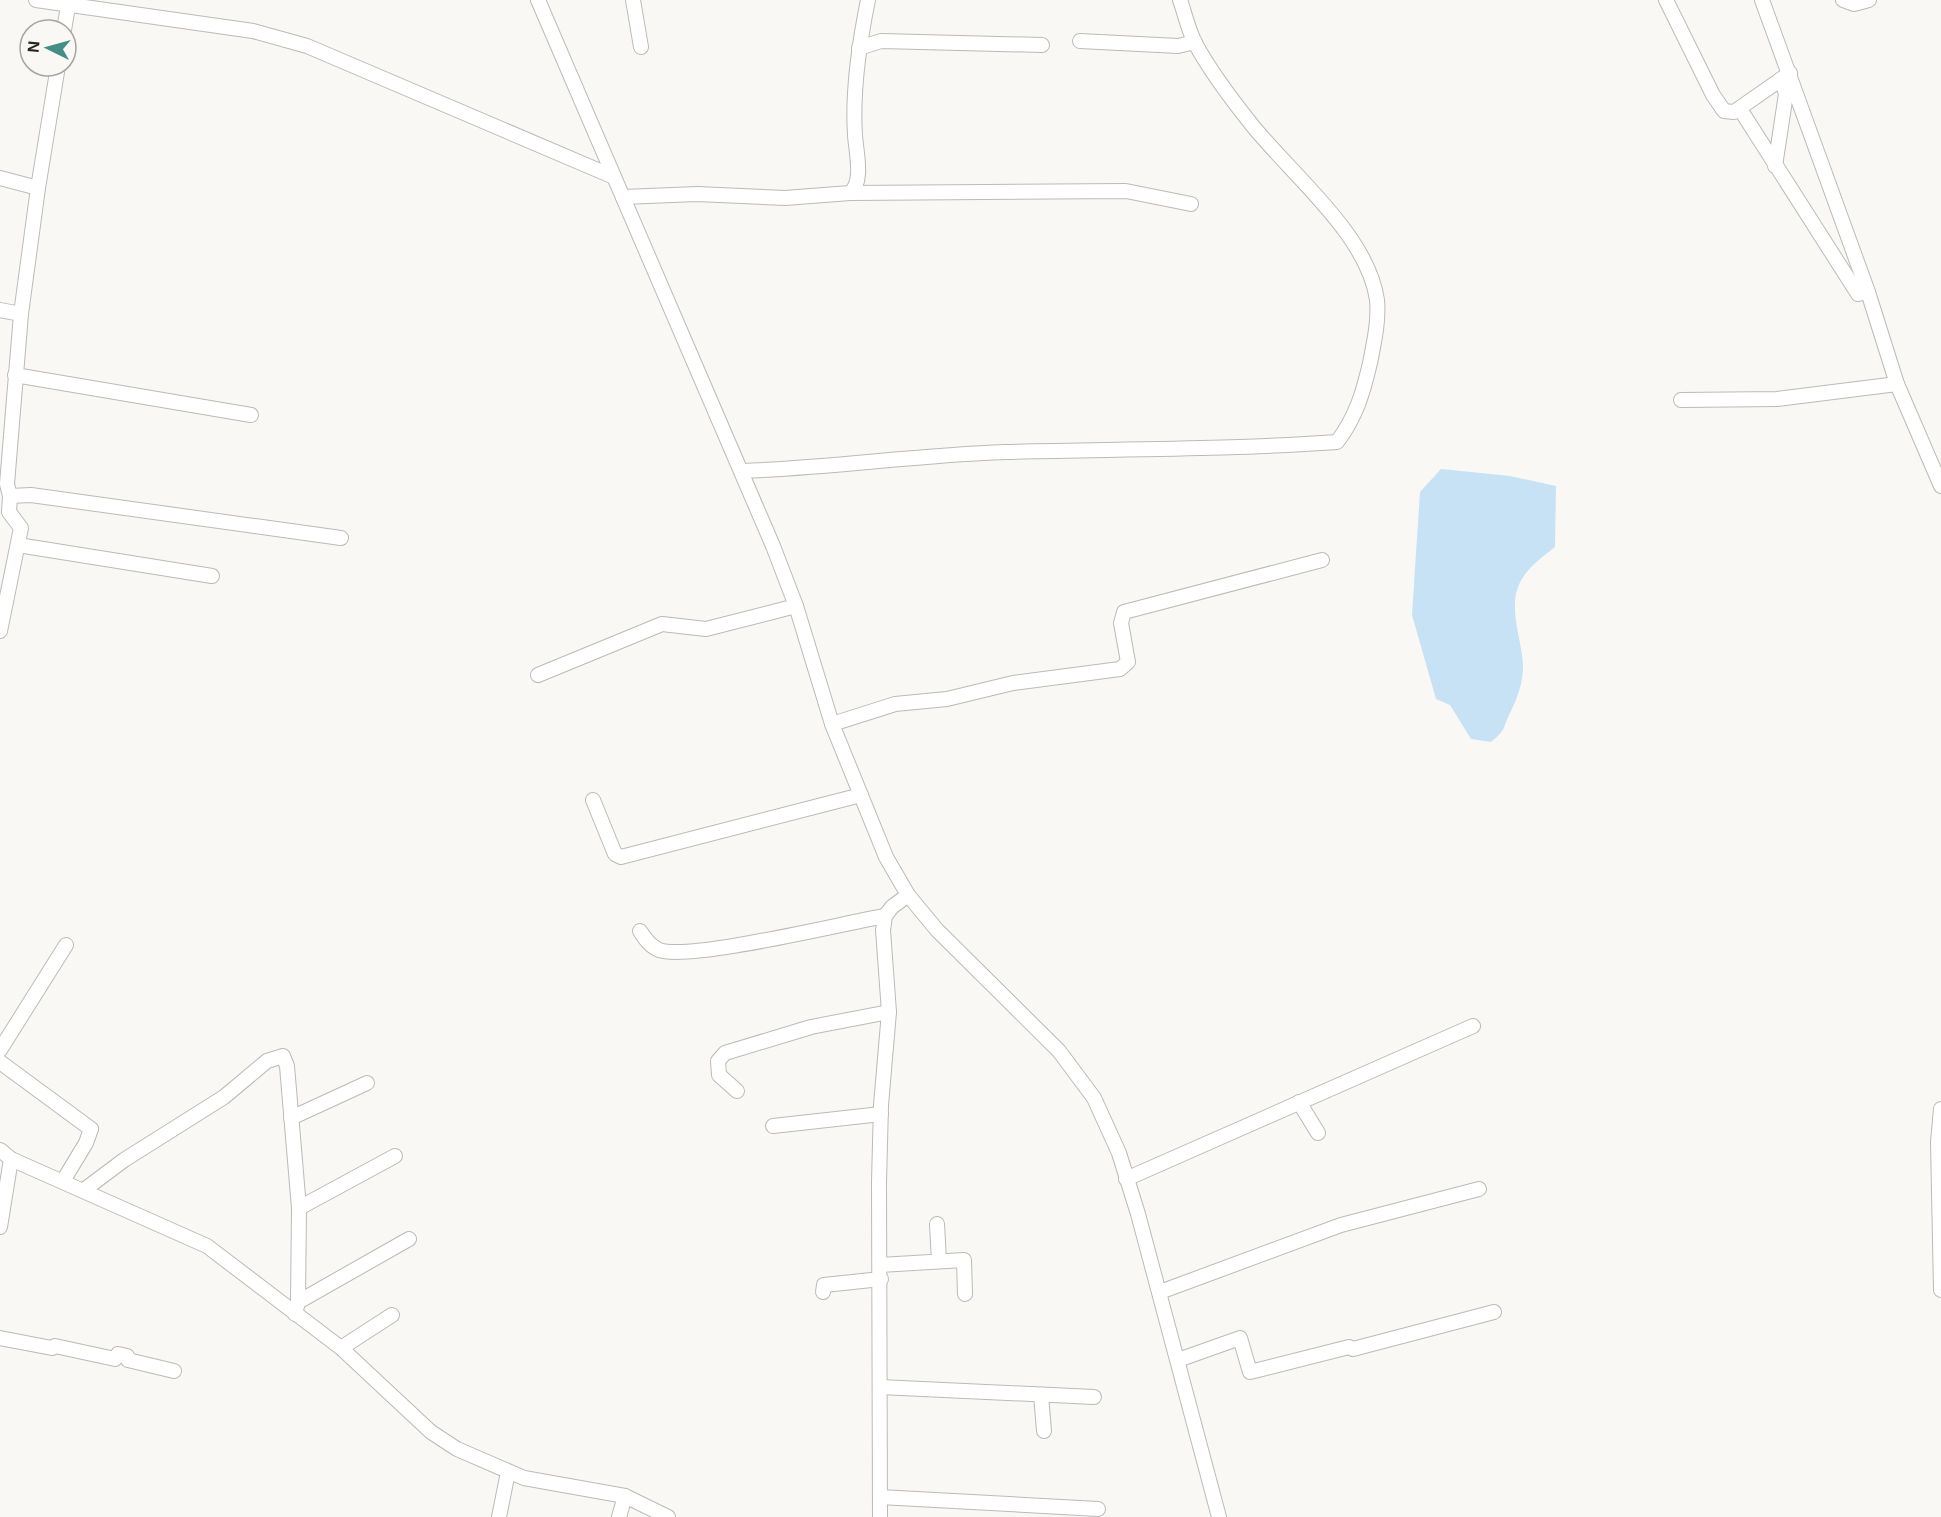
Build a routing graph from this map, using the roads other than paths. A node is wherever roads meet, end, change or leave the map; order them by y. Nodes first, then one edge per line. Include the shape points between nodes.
1 (36, 0) edge
2 (538, 0) edge
3 (633, 0) edge
4 (868, 0) edge
5 (1179, 0) edge
6 (1666, 0) edge
7 (1762, 0) edge
8 (1843, 0) edge
9 (1869, 0) edge
10 (69, 3) edge
11 (66, 18) edge
12 (1080, 41) dead end
13 (1195, 42) junction
14 (1042, 45) dead end
15 (641, 47) dead end
16 (859, 48) junction
17 (1785, 76) junction
18 (56, 78) edge
19 (1740, 109) junction
20 (1775, 166) junction
21 (614, 177) junction
22 (0, 178) edge
23 (38, 188) junction
24 (850, 193) junction
25 (623, 197) junction
26 (1191, 204) dead end
27 (1868, 292) junction
28 (0, 310) edge
29 (21, 314) junction
30 (15, 375) junction
31 (1897, 384) junction
32 (1681, 400) dead end
33 (251, 415) dead end
34 (742, 471) junction
35 (1941, 486) edge
36 (10, 496) junction
37 (341, 538) dead end
38 (18, 545) junction
39 (1322, 560) dead end
40 (212, 576) dead end
41 (796, 606) junction
42 (0, 631) edge
43 (538, 675) dead end
44 (832, 724) junction
45 (861, 795) junction
46 (593, 800) dead end
47 (908, 895) junction
48 (885, 916) junction
49 (640, 931) dead end
50 (66, 945) dead end
51 (889, 1012) junction
52 (1473, 1026) dead end
53 (0, 1050) edge
54 (0, 1062) edge
55 (367, 1083) dead end
56 (737, 1091) dead end
57 (1299, 1102) junction
58 (1941, 1109) edge
59 (880, 1114) junction
60 (291, 1118) junction
61 (773, 1126) dead end
62 (1318, 1133) dead end
63 (0, 1150) edge
64 (395, 1156) dead end
65 (11, 1159) junction
66 (1126, 1179) junction
67 (63, 1181) junction
68 (1479, 1189) dead end
69 (84, 1190) junction
70 (299, 1208) junction
71 (937, 1224) dead end
72 (0, 1227) edge
73 (409, 1239) dead end
74 (939, 1261) junction
75 (880, 1272) junction
76 (1941, 1290) edge
77 (824, 1292) dead end
78 (1160, 1292) junction
79 (965, 1294) dead end
80 (296, 1308) junction
81 (1494, 1312) dead end
82 (392, 1315) dead end
83 (0, 1338) edge
84 (341, 1348) junction
85 (1178, 1360) junction
86 (174, 1371) dead end
87 (880, 1387) junction
88 (1041, 1395) junction
89 (1094, 1397) dead end
90 (1044, 1431) dead end
91 (508, 1472) junction
92 (625, 1496) junction
93 (880, 1497) junction
94 (1098, 1509) dead end
95 (499, 1517) edge
96 (618, 1517) edge
97 (668, 1517) edge
98 (880, 1517) edge
99 (1220, 1517) edge

1 - 10 street
2 - 21 street
3 - 15 street
4 - 16 street
5 - 13 street
6 - 19 street via 1713,95 1724,111
7 - 17 street
8 - 9 street via 1854,4
10 - 11 street
10 - 21 street via 253,32 307,46
12 - 13 street via 1178,46
13 - 34 street via 1250,123 1333,215 1367,265 1377,301 1375,338 1352,423 1337,442 1004,452
14 - 16 street via 881,41
16 - 24 street via 853,112 858,181
17 - 19 street
17 - 20 street
17 - 27 street
18 - 23 street
19 - 20 street
20 - 27 street via 1858,294
21 - 25 street
22 - 23 street
23 - 29 street
24 - 25 street via 785,198 697,194
24 - 26 street via 1126,191
25 - 34 street
27 - 31 street
28 - 29 street
29 - 30 street
30 - 33 street
30 - 36 street via 7,484
31 - 32 street via 1777,399
31 - 35 street
34 - 41 street
36 - 37 street via 31,495
36 - 38 street via 9,512 21,528
38 - 40 street
38 - 42 street
39 - 44 street via 1124,612 1121,622 1128,662 1120,669 1013,683 947,699 895,704
41 - 43 street via 706,629 662,624
41 - 44 street
44 - 45 street
45 - 46 street via 621,857 615,854
45 - 47 street via 886,857
47 - 48 street
47 - 66 street via 1080,1077 1109,1131
48 - 49 street via 693,952 658,949
48 - 51 street
50 - 53 street
51 - 56 street via 811,1027 725,1053 718,1061 719,1075
51 - 59 street
52 - 57 street
54 - 67 street via 91,1129
55 - 60 street
57 - 62 street
57 - 66 street
58 - 76 street
59 - 61 street
59 - 75 street
60 - 69 street via 287,1065 280,1056 267,1061 225,1097 124,1160
60 - 70 street
63 - 65 street
64 - 70 street
65 - 67 street
65 - 72 street
66 - 78 street
67 - 69 street
68 - 78 street via 1341,1225
69 - 80 street via 207,1246
70 - 80 street
71 - 74 street
73 - 80 street
74 - 75 street
74 - 79 street via 964,1260
75 - 77 street via 824,1285
75 - 87 street
78 - 85 street
80 - 84 street
81 - 85 street via 1250,1372 1240,1338
82 - 84 street
83 - 86 street via 115,1359 118,1354
84 - 91 street via 431,1432
85 - 99 street
87 - 88 street
87 - 93 street
88 - 89 street
88 - 90 street
91 - 92 street
91 - 95 street
92 - 96 street
92 - 97 street
93 - 94 street
93 - 98 street

